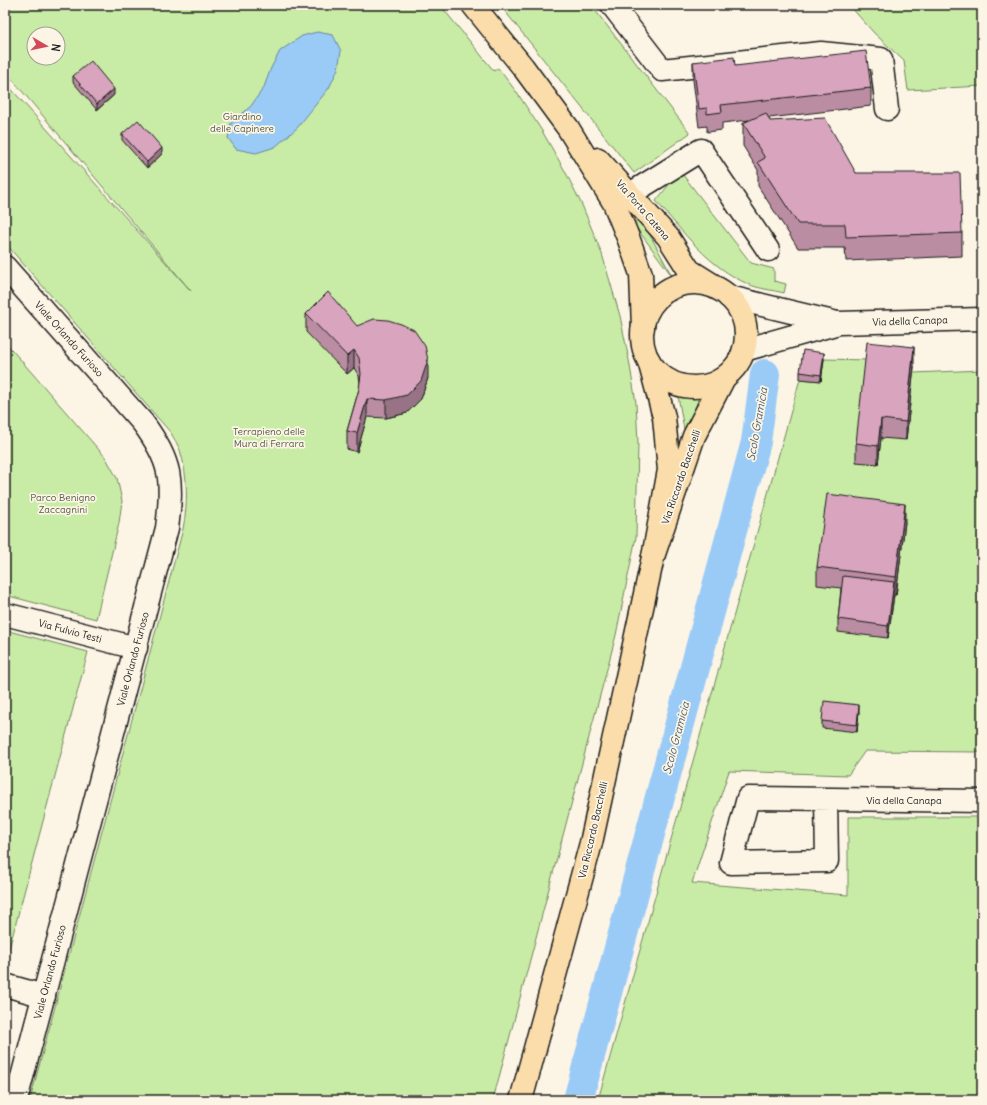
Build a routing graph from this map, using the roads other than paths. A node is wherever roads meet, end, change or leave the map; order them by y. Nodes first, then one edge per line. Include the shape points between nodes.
1 (473, 5) edge
2 (612, 5) edge
3 (886, 109) dead end
4 (568, 128) junction
5 (630, 194) junction
6 (768, 250) dead end
7 (5, 267) edge
8 (724, 293) junction
9 (982, 319) edge
10 (839, 323) junction
11 (643, 328) junction
12 (744, 350) junction
13 (649, 361) junction
14 (724, 378) junction
15 (653, 558) junction
16 (5, 614) edge
17 (136, 648) junction
18 (826, 799) junction
19 (982, 801) edge
20 (5, 985) edge
21 (44, 996) junction
22 (16, 1100) edge
23 (521, 1100) edge

1 - 4 main road, Via Porta Catena
2 - 3 street via 662,70 821,53 881,59
4 - 5 main road, Via Porta Catena
4 - 11 main road, Via Porta Catena via 614,203 629,240 640,274
5 - 6 street via 701,150
5 - 8 main road, Via Porta Catena via 668,237 689,270
7 - 17 street, Viale Orlando Furioso via 143,423 165,459 170,488 167,528
8 - 10 street, Via della Canapa
8 - 11 main road via 705,284 677,286 654,302
8 - 12 main road via 739,308 744,322
9 - 10 street, Via della Canapa
10 - 12 street, Via della Canapa
11 - 13 main road via 644,345
12 - 14 main road via 740,361
13 - 14 main road via 658,373 684,386 712,385
13 - 15 main road, Via Riccardo Bacchelli via 664,417 669,470
14 - 15 main road, Via Riccardo Bacchelli via 694,436
15 - 23 main road, Via Riccardo Bacchelli via 591,843
16 - 17 street, Via Fulvio Testi
17 - 21 street, Viale Orlando Furioso
18 - 18 street, Via della Canapa via 748,798 731,863 827,861
18 - 19 street, Via della Canapa
20 - 21 street
21 - 22 street, Viale Orlando Furioso

